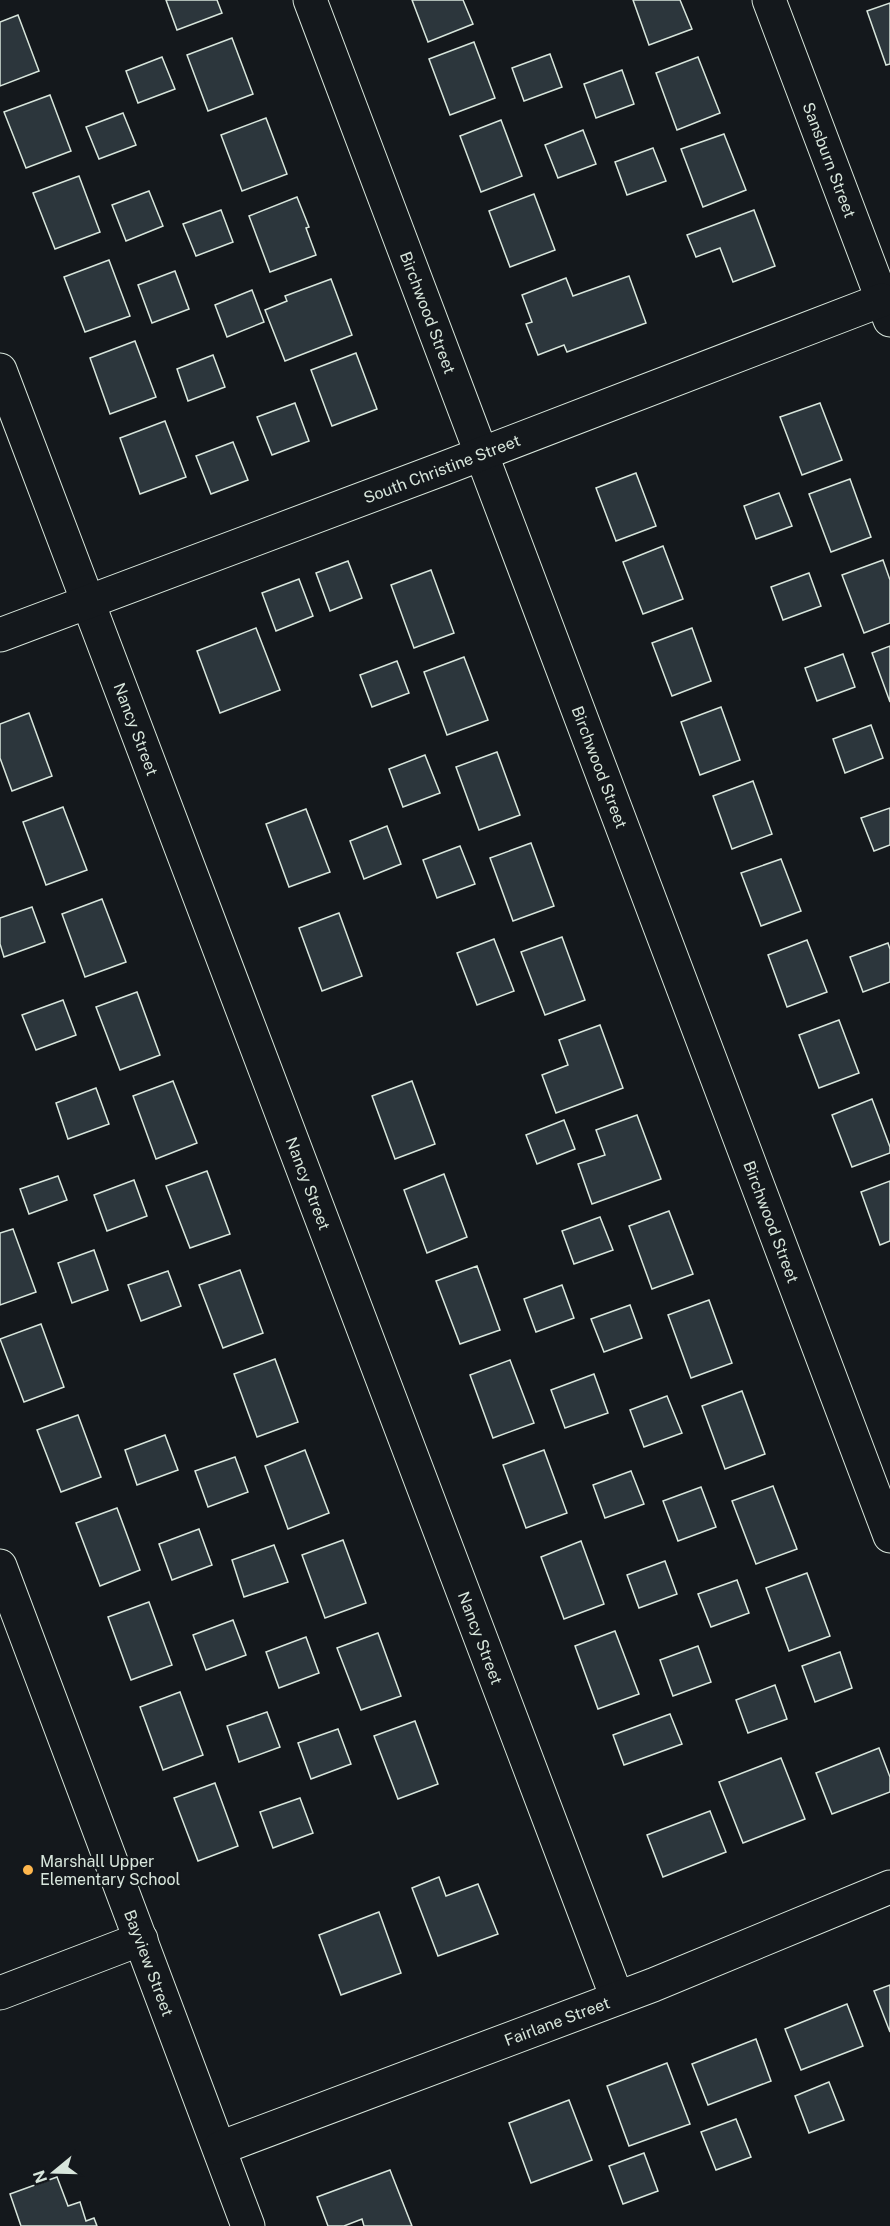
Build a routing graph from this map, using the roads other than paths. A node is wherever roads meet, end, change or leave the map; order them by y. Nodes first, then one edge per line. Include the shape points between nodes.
1 (310, 0) edge
2 (770, 0) edge
3 (886, 310) edge
4 (0, 370) edge
5 (480, 454) junction
6 (89, 601) junction
7 (0, 635) edge
8 (890, 1536) edge
9 (0, 1566) edge
10 (890, 1887) edge
11 (141, 1939) junction
12 (0, 1993) edge
13 (617, 1998) junction
14 (220, 2148) junction
15 (248, 2226) edge

1 - 5 street, Birchwood Street
2 - 3 street, Sansburn Street
3 - 5 street, South Christine Street
4 - 6 street, Nancy Street
5 - 6 street, South Christine Street
5 - 8 street, Birchwood Street
6 - 7 street, South Christine Street
6 - 13 street, Nancy Street
9 - 11 street, Bayview Street
10 - 13 street, Fairlane Street
11 - 12 street
11 - 14 street, Bayview Street
13 - 14 street, Fairlane Street
14 - 15 street, Bayview Street

